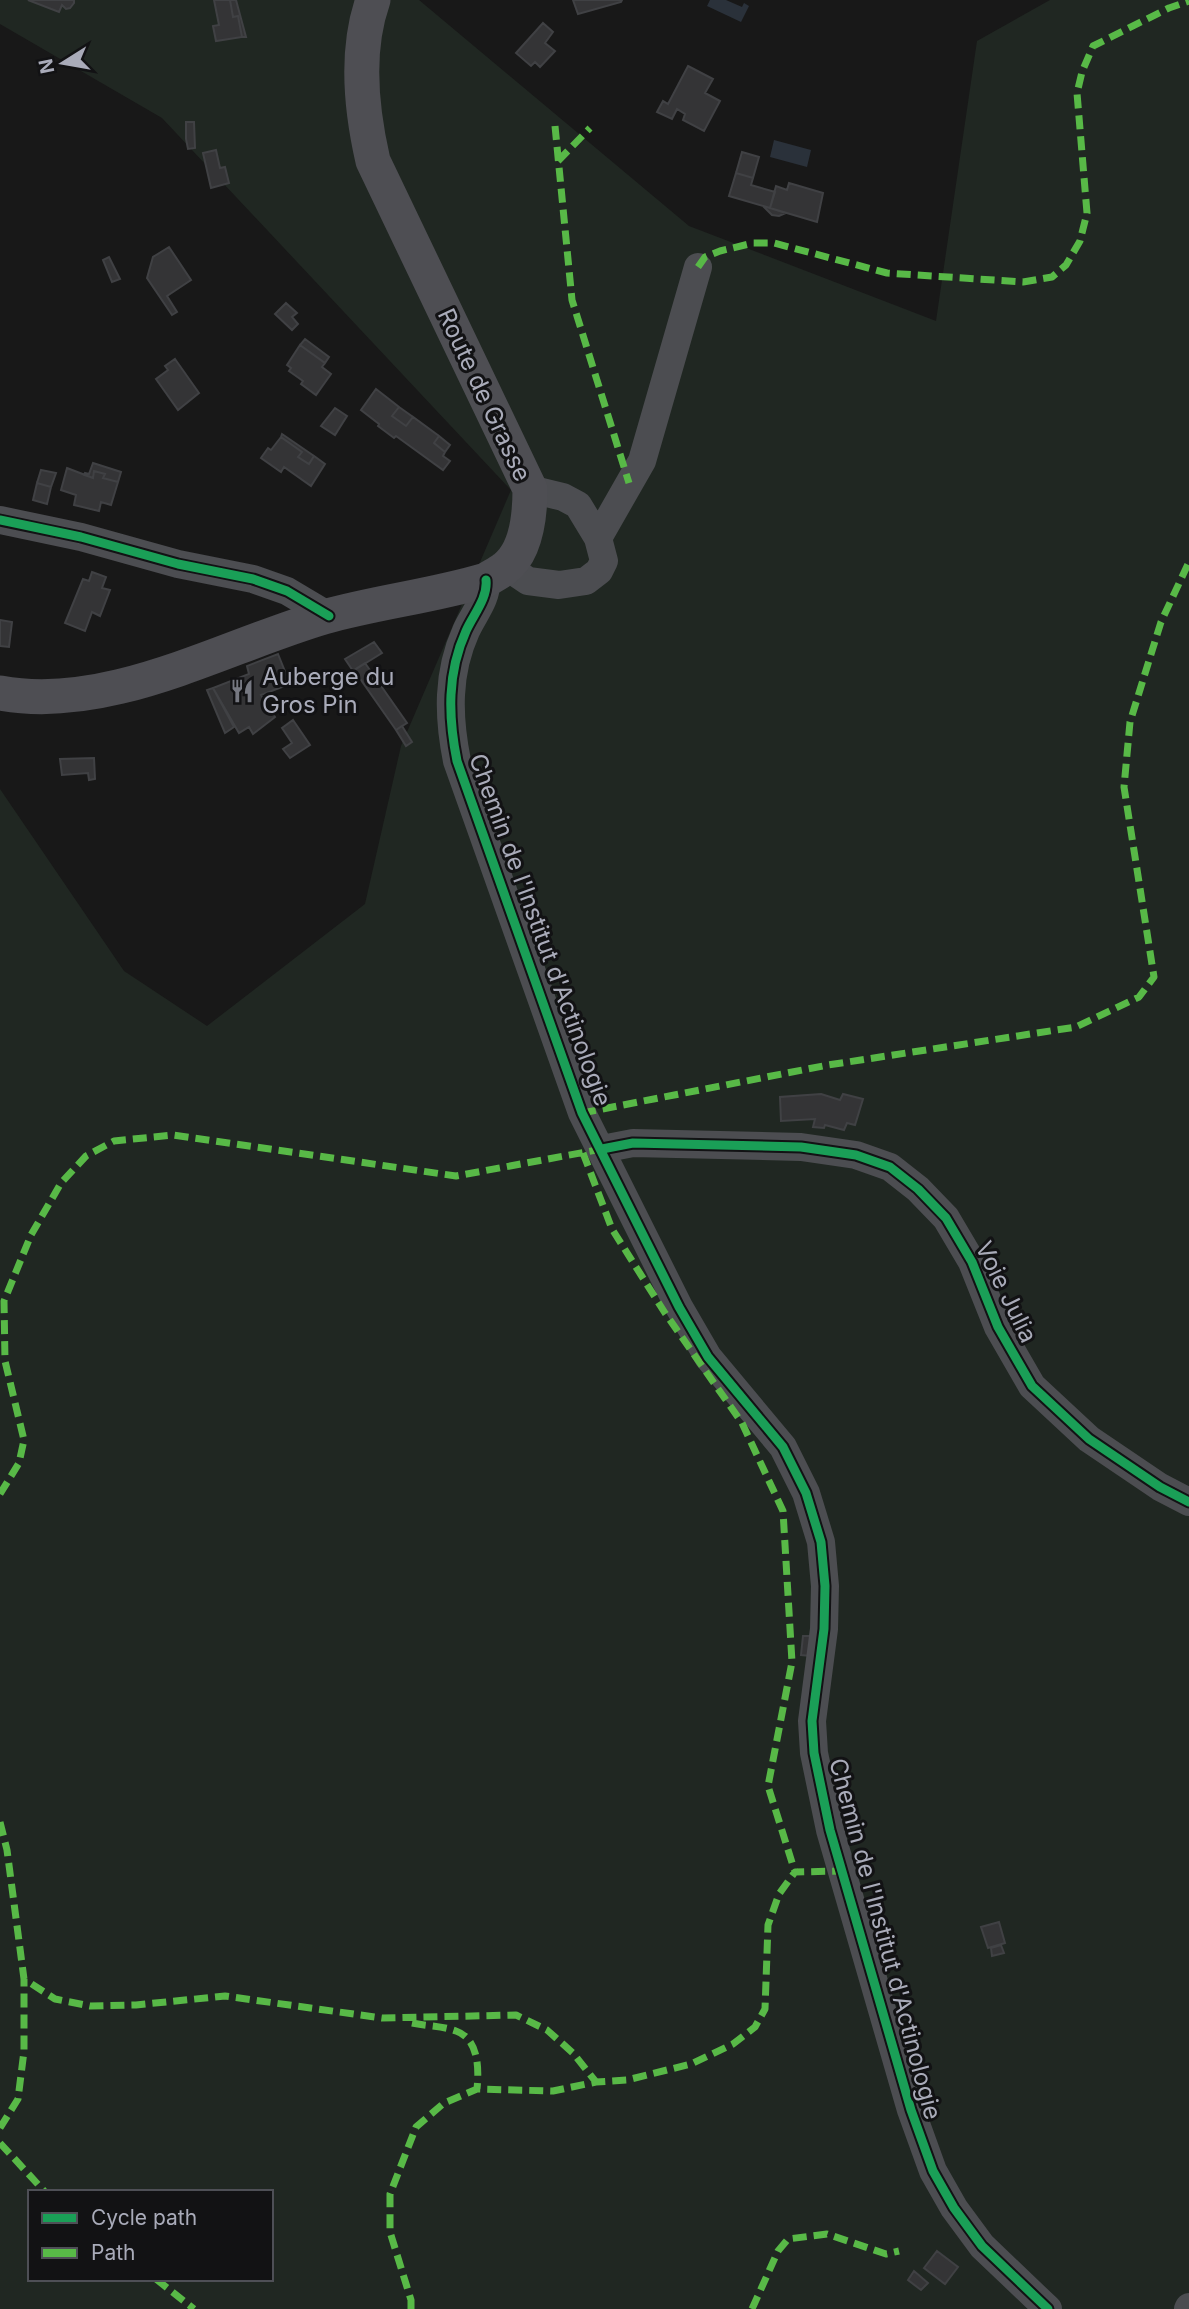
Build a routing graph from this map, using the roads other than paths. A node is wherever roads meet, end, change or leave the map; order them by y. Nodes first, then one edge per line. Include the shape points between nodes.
1 (373, 0) edge
2 (698, 267) dead end
3 (530, 489) junction
4 (0, 520) edge
5 (598, 538) junction
6 (497, 574) junction
7 (270, 584) junction
8 (329, 616) junction
9 (287, 628) junction
10 (0, 693) edge
11 (602, 1149) junction
12 (1189, 1502) edge
13 (1048, 2309) edge

1 - 3 main road, Route de Grasse via 363,48 362,86 373,160
2 - 5 street via 642,461
3 - 5 street via 578,505
3 - 6 main road, Route de Grasse via 527,528 517,553
4 - 7 street
5 - 6 street via 604,561 586,581 559,584
6 - 8 main road
6 - 11 street, Chemin de l'Institut d'Actinologie via 454,666 452,735 457,761 577,1102
7 - 8 street
7 - 9 street
8 - 9 main road
9 - 10 main road via 184,668 91,694 21,697
11 - 12 street, Voie Julia via 633,1143 801,1147 856,1155 890,1167 946,1218 1032,1386 1089,1439
11 - 13 street, Chemin de l'Institut d'Actinologie via 708,1357 783,1447 806,1493 821,1542 825,1586 812,1721 814,1753 830,1830 911,2110 933,2171 954,2208 982,2246

